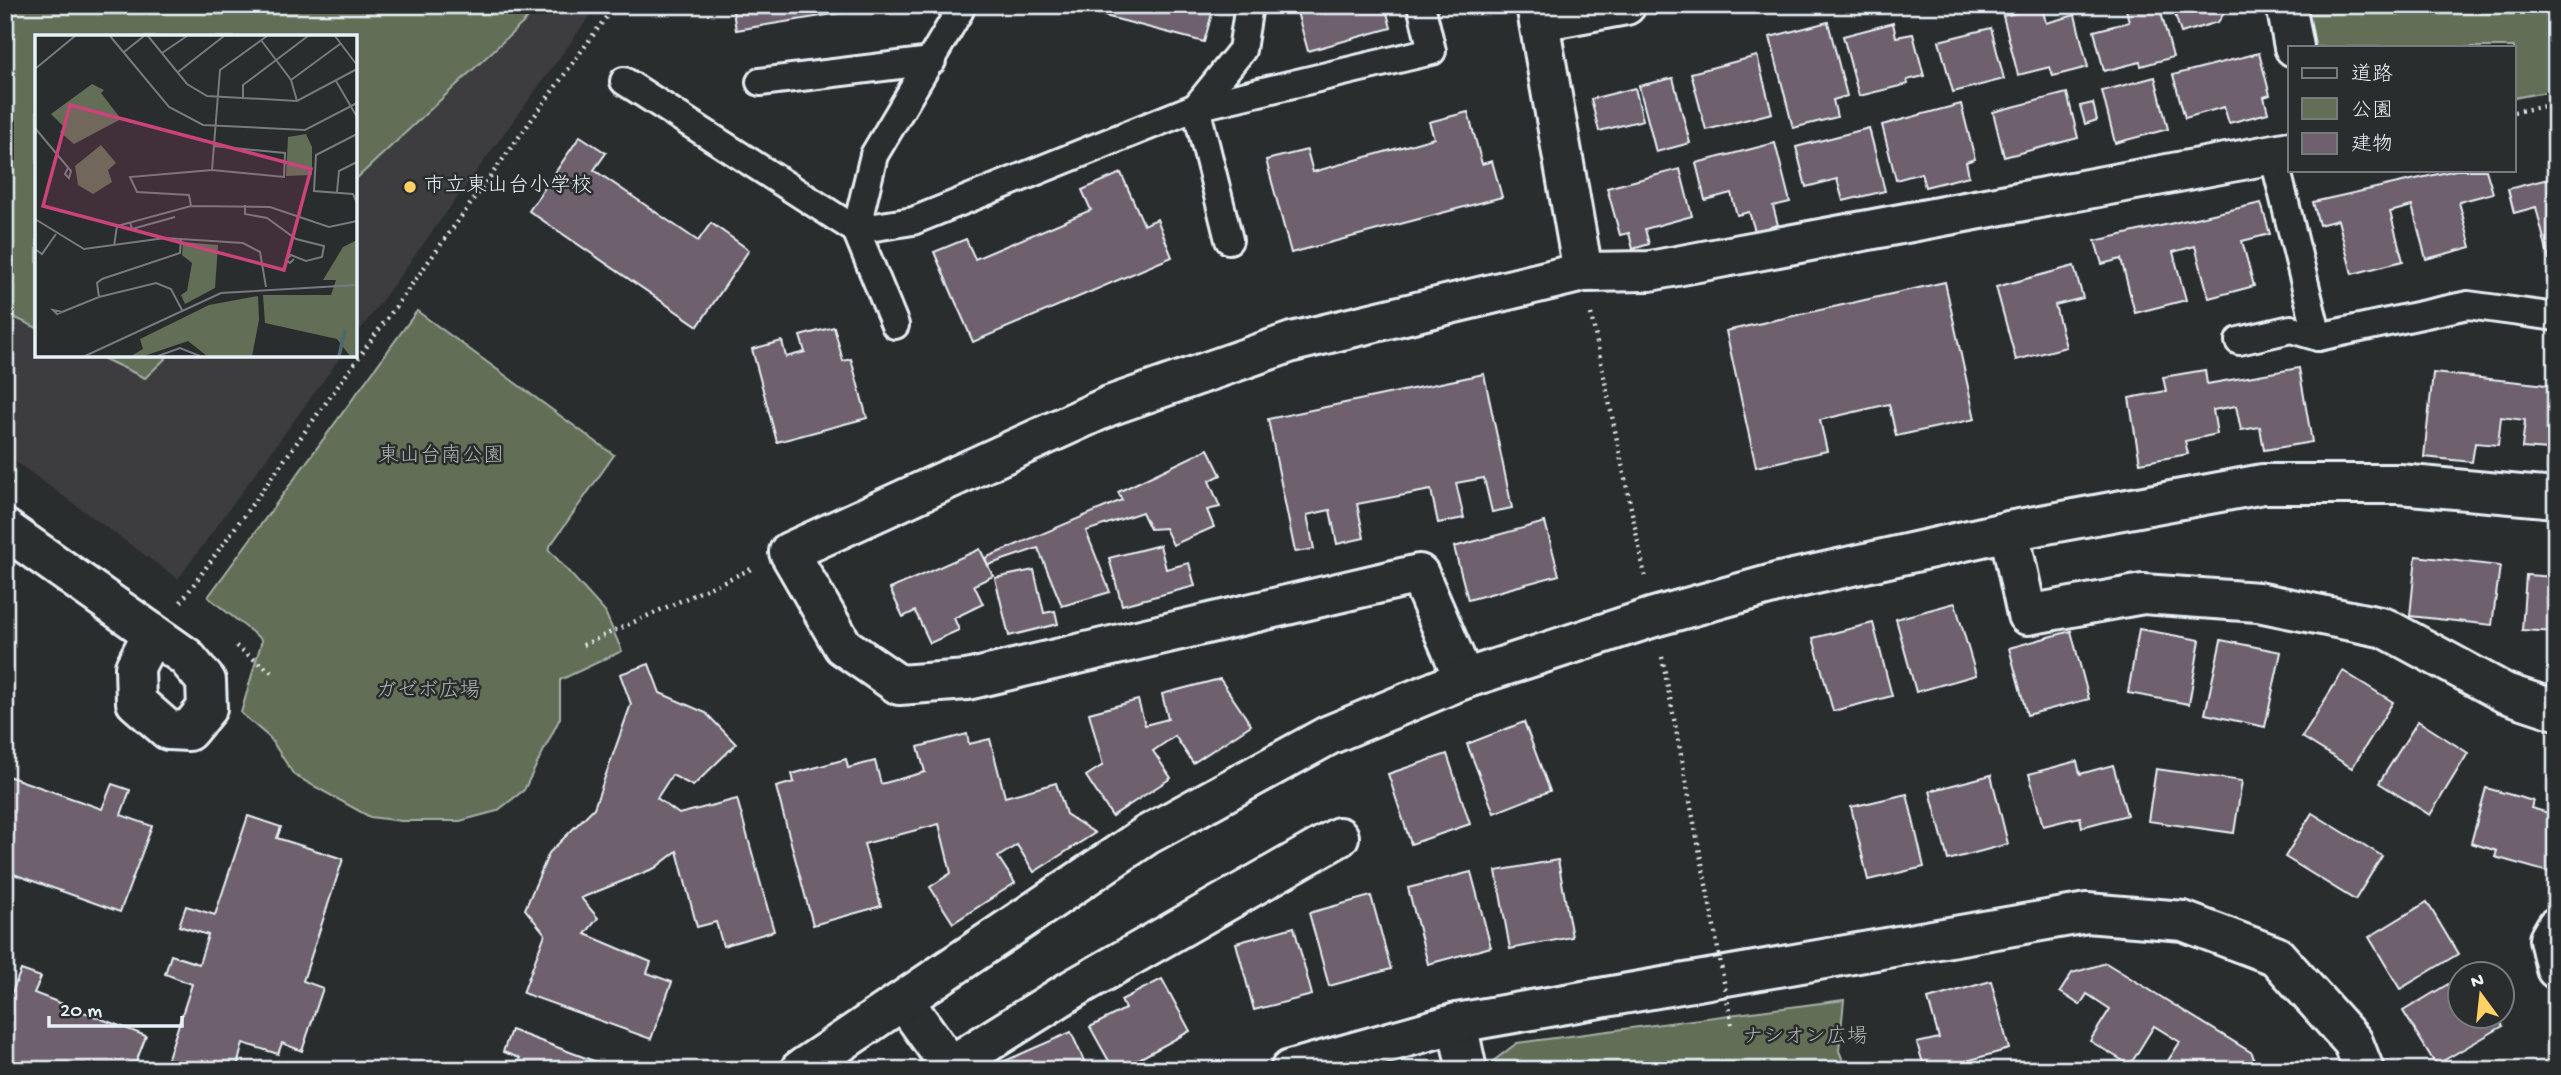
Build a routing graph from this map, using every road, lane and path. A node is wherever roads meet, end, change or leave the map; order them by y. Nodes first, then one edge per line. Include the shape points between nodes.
1 (615, 5) edge
2 (960, 5) edge
3 (1249, 5) edge
4 (1421, 5) edge
5 (1626, 5) edge
6 (2286, 5) edge
7 (1538, 13) edge
8 (2294, 46) edge
9 (932, 61) junction
10 (624, 81) dead end
11 (760, 82) dead end
12 (2556, 104) edge
13 (1196, 107) junction
14 (2516, 112) edge
15 (2281, 153) edge
16 (856, 230) junction
17 (1229, 240) dead end
18 (1583, 272) junction
19 (2556, 317) edge
20 (895, 326) dead end
21 (2318, 337) junction
22 (2239, 341) dead end
23 (1601, 367) dead end
24 (2556, 498) edge
25 (5, 530) edge
26 (2008, 531) junction
27 (789, 552) junction
28 (179, 606) dead end
29 (152, 634) dead end
30 (583, 645) dead end
31 (1464, 679) junction
32 (2556, 710) edge
33 (1339, 837) dead end
34 (1710, 905) dead end
35 (2556, 927) edge
36 (2556, 969) edge
37 (904, 1001) junction
38 (1457, 1023) junction
39 (1732, 1026) dead end
40 (800, 1070) edge
41 (1290, 1070) edge
42 (1467, 1070) edge
43 (2364, 1070) edge

1 - 28 path
2 - 9 lane
3 - 13 lane via 1242,50
4 - 13 lane via 1432,51
5 - 7 street
6 - 8 street
7 - 18 street
9 - 11 lane
9 - 16 lane via 874,155
10 - 16 lane
12 - 14 path
13 - 16 lane via 913,221
13 - 17 lane
15 - 18 street via 1650,271
15 - 21 lane
16 - 20 lane
18 - 23 path
18 - 27 street via 1279,346 1109,407
19 - 21 lane via 2468,305
21 - 22 lane via 2291,329
24 - 26 street via 2399,484 2263,484
25 - 29 street
26 - 31 street via 1780,582 1654,617
26 - 32 street via 2027,615 2143,594 2258,602 2385,628 2505,693
27 - 30 path
27 - 31 street via 843,646 899,685 967,680 1419,574
31 - 37 street via 1329,735 1147,835
33 - 37 street via 1073,989 950,1066
34 - 39 path, bridge
35 - 36 street via 2549,939
37 - 40 street
38 - 41 street
38 - 42 street
38 - 43 street via 2087,914 2183,921 2276,956 2353,1042

